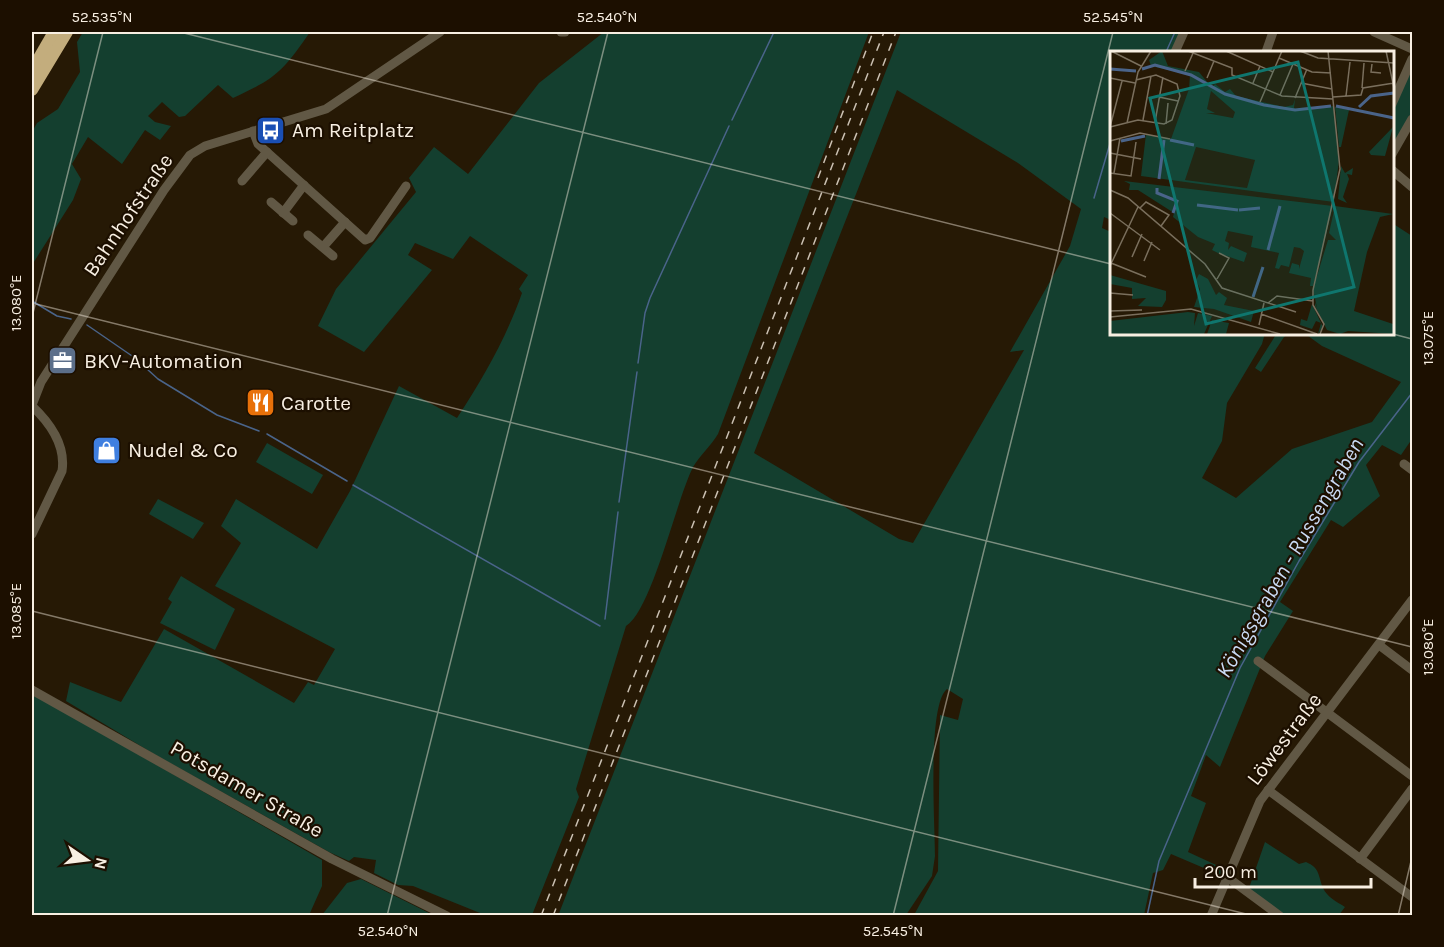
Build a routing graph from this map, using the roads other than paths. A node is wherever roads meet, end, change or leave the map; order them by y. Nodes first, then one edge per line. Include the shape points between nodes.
1 (54, 32) edge
2 (67, 32) edge
3 (440, 32) edge
4 (1185, 32) edge
5 (1273, 32) edge
6 (1374, 32) edge
7 (1413, 49) edge
8 (1176, 51) edge
9 (1266, 51) edge
10 (1413, 59) edge
11 (32, 69) edge
12 (32, 90) edge
13 (1393, 101) edge
14 (1413, 119) edge
15 (253, 131) junction
16 (267, 152) junction
17 (1393, 152) edge
18 (1393, 171) edge
19 (242, 181) dead end
20 (304, 185) junction
21 (406, 186) dead end
22 (1413, 187) edge
23 (271, 202) dead end
24 (283, 212) junction
25 (293, 221) dead end
26 (345, 222) junction
27 (308, 235) dead end
28 (323, 247) junction
29 (333, 256) dead end
30 (32, 377) edge
31 (41, 382) junction
32 (32, 405) edge
33 (1404, 464) dead end
34 (1413, 470) edge
35 (34, 520) edge
36 (32, 534) edge
37 (1413, 600) edge
38 (1379, 645) junction
39 (1258, 661) dead end
40 (1413, 670) edge
41 (32, 690) edge
42 (1327, 712) junction
43 (1413, 776) edge
44 (1413, 789) edge
45 (1268, 790) junction
46 (1360, 858) junction
47 (1227, 877) junction
48 (1413, 897) edge
49 (447, 915) edge
50 (1211, 915) edge
51 (1280, 915) edge

1 - 11 highway
2 - 12 highway
3 - 15 street, Bahnhofstraße via 340,102 293,121
4 - 8 street
5 - 9 street
6 - 7 street
10 - 13 street
14 - 17 street
15 - 16 street via 258,144
15 - 31 street, Bahnhofstraße via 201,147 187,159
16 - 19 street
16 - 20 street
18 - 22 street
20 - 24 street
20 - 26 street
21 - 26 street via 369,240
23 - 24 street
24 - 25 street
26 - 28 street
27 - 28 street
28 - 29 street
30 - 31 street
31 - 32 street, Bahnhofstraße
32 - 35 street via 45,418 63,452 62,471
33 - 34 street
35 - 36 street
37 - 38 street, Löwestraße
38 - 40 street
38 - 42 street, Löwestraße
39 - 42 street
41 - 49 street, Potsdamer Straße via 323,854
42 - 43 street
42 - 45 street, Löwestraße
44 - 46 street
45 - 46 street
45 - 47 street, Löwestraße
46 - 48 street
47 - 50 street, Löwestraße
47 - 51 street

